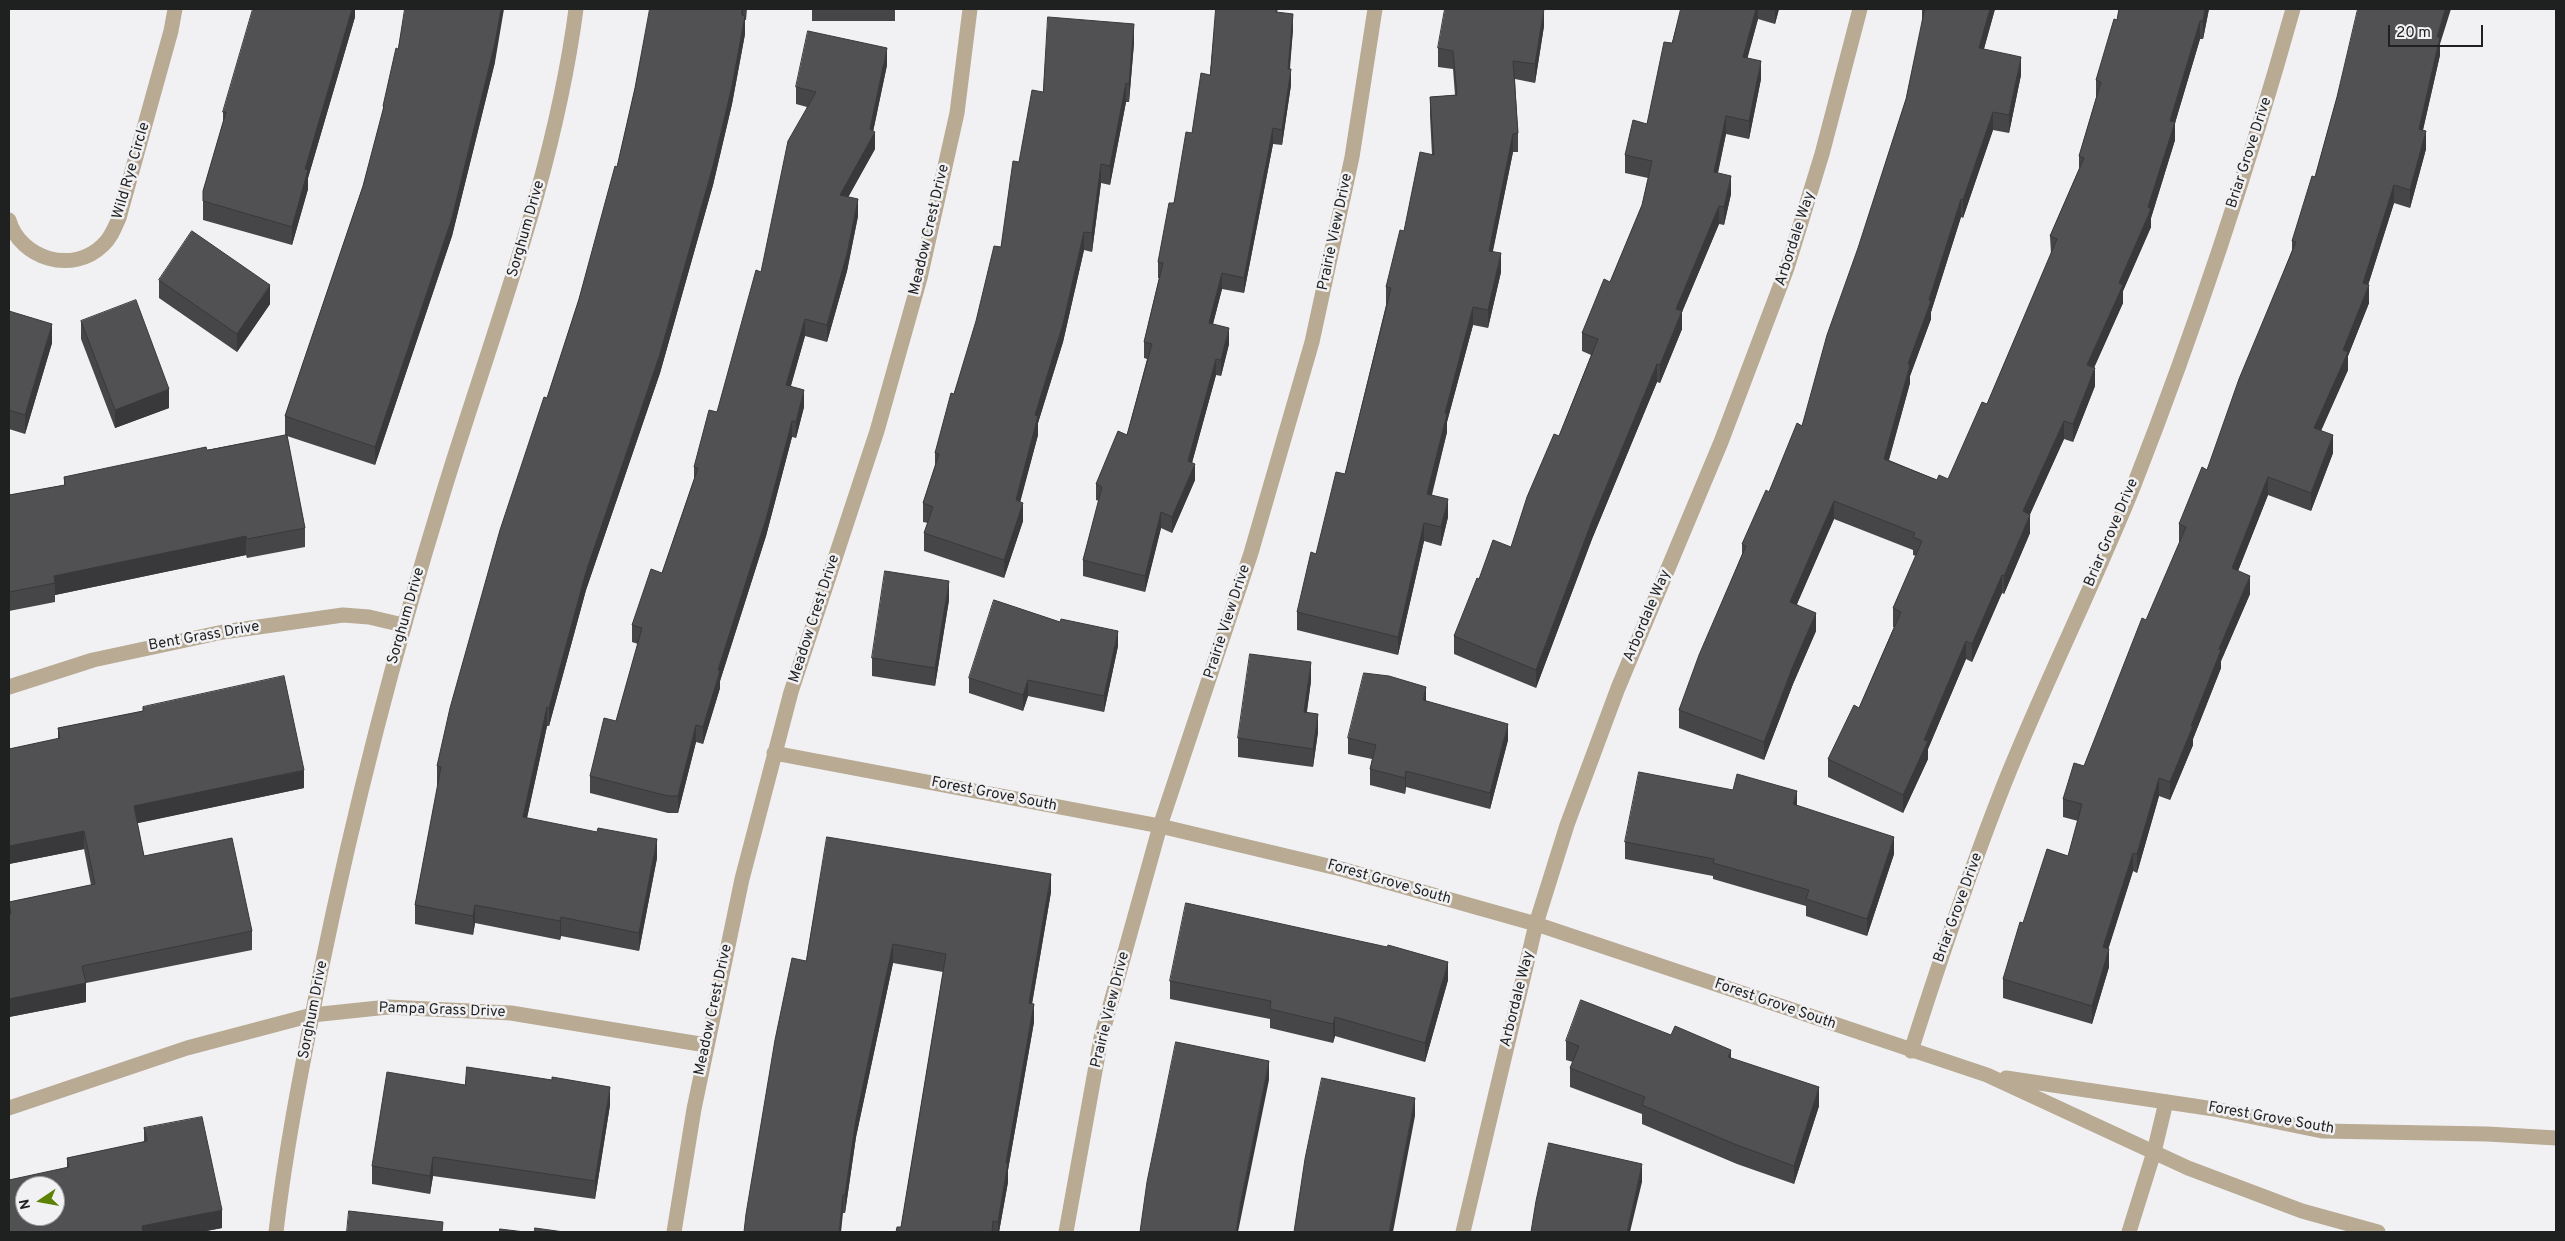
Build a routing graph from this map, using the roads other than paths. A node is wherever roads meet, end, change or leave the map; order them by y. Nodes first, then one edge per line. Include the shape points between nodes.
1 (175, 9) edge
2 (576, 9) edge
3 (970, 9) edge
4 (1375, 9) edge
5 (1860, 9) edge
6 (2293, 9) edge
7 (9, 220) edge
8 (402, 625) junction
9 (9, 688) edge
10 (774, 753) junction
11 (1160, 826) junction
12 (1536, 924) junction
13 (312, 1016) junction
14 (706, 1045) junction
15 (1911, 1051) junction
16 (1987, 1075) junction
17 (2166, 1102) junction
18 (9, 1108) edge
19 (2556, 1138) edge
20 (2154, 1152) junction
21 (276, 1232) edge
22 (674, 1232) edge
23 (1066, 1232) edge
24 (1464, 1232) edge
25 (2129, 1232) edge
26 (2378, 1232) edge

1 - 7 street, Wild Rye Circle via 119,218 104,245 90,255 74,260 45,258 19,242
2 - 8 street, Sorghum Drive via 561,96 527,231
3 - 10 street, Meadow Crest Drive via 957,113 920,278 877,431 809,633
4 - 11 street, Prairie View Drive via 1352,157 1312,342 1251,553
5 - 12 street, Arbordale Way via 1822,154 1787,268 1721,442 1618,688
6 - 15 street, Briar Grove Drive via 2263,115 2178,369 2132,488 2005,782 1948,935
8 - 9 street, Bent Grass Drive via 343,615 232,631 93,660
8 - 13 street, Sorghum Drive via 349,843
10 - 11 street, Forest Grove South
10 - 14 street, Meadow Crest Drive
11 - 12 street, Forest Grove South via 1341,869
11 - 23 street, Prairie View Drive via 1101,1038
12 - 15 street, Forest Grove South
12 - 24 street, Arbordale Way
13 - 14 street, Pampa Grass Drive via 388,1007 511,1013
13 - 18 street, Pampa Grass Drive via 187,1048
13 - 21 street, Sorghum Drive via 293,1114
14 - 22 street, Meadow Crest Drive
15 - 16 street, Forest Grove South
16 - 17 street, Forest Grove South
16 - 20 street, Forest Grove South
17 - 19 street, Forest Grove South via 2322,1131
17 - 20 street
20 - 25 street
20 - 26 street, Forest Grove South via 2302,1211

